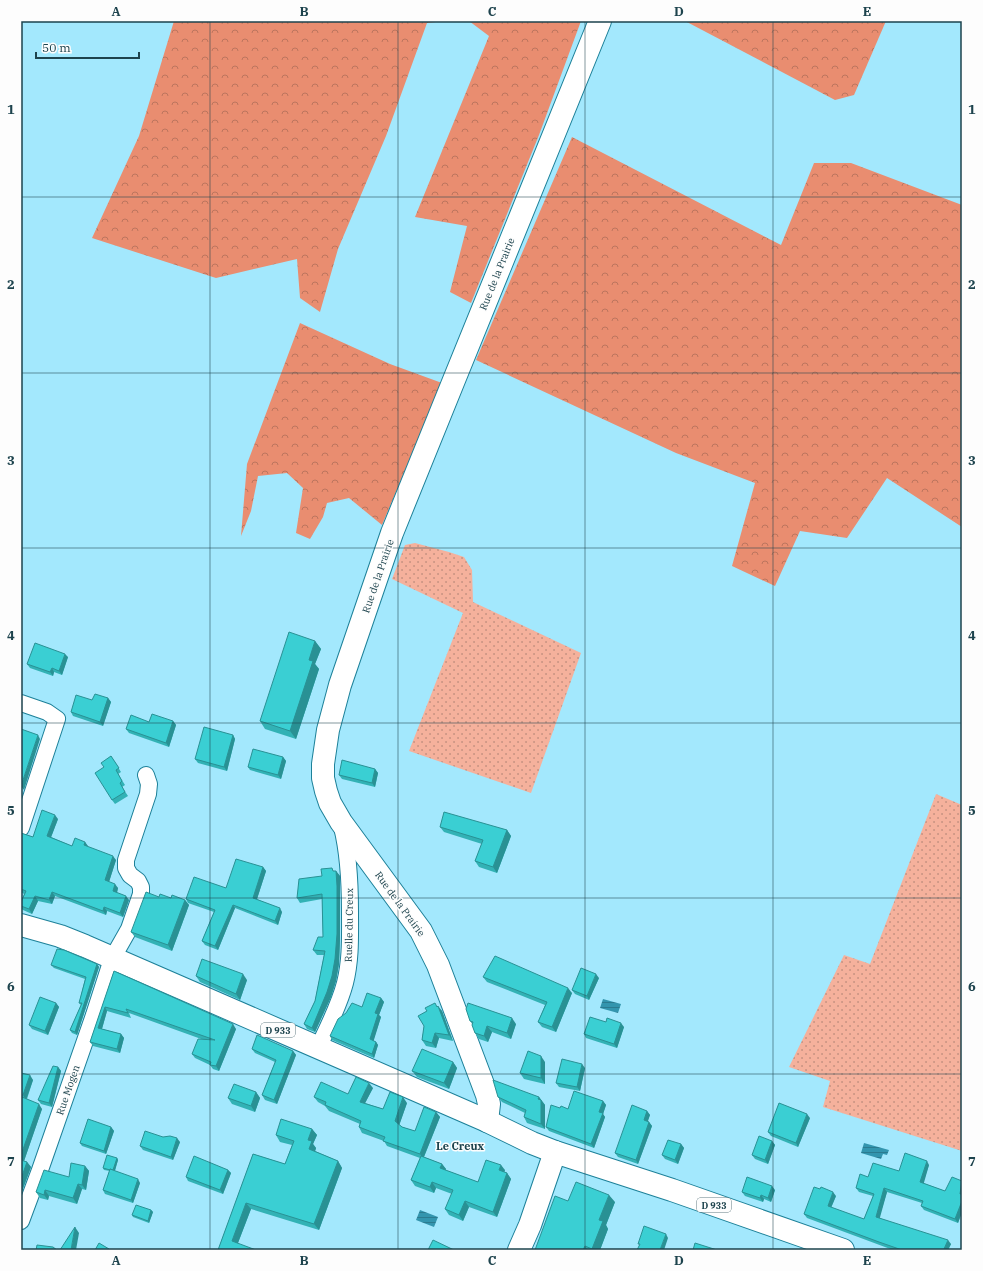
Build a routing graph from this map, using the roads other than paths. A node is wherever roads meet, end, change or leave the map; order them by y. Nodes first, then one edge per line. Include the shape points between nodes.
1 (600, 21) edge
2 (21, 703) edge
3 (146, 774) dead end
4 (341, 822) junction
5 (21, 828) edge
6 (374, 868) junction
7 (350, 875) junction
8 (21, 925) edge
9 (112, 959) junction
10 (318, 1048) junction
11 (487, 1121) junction
12 (555, 1152) junction
13 (21, 1221) edge
14 (519, 1250) edge
15 (843, 1250) edge

1 - 4 street, Rue de la Prairie via 395,527 340,685 328,730 323,778 330,802
2 - 5 street via 57,718
3 - 9 street, Rue Mogen via 148,794 126,860 126,868 138,881 141,894 129,929
4 - 6 street, Rue de la Prairie
4 - 7 street, Ruelle du Creux
6 - 7 street
6 - 11 street, Rue de la Prairie via 421,930 438,965 488,1094
7 - 10 street, Ruelle du Creux via 349,962 340,997
8 - 9 street, D 933 via 60,936
9 - 10 street, D 933
9 - 13 street, Rue Mogen
10 - 11 street, D 933
11 - 12 street, D 933
12 - 14 street
12 - 15 street, D 933

